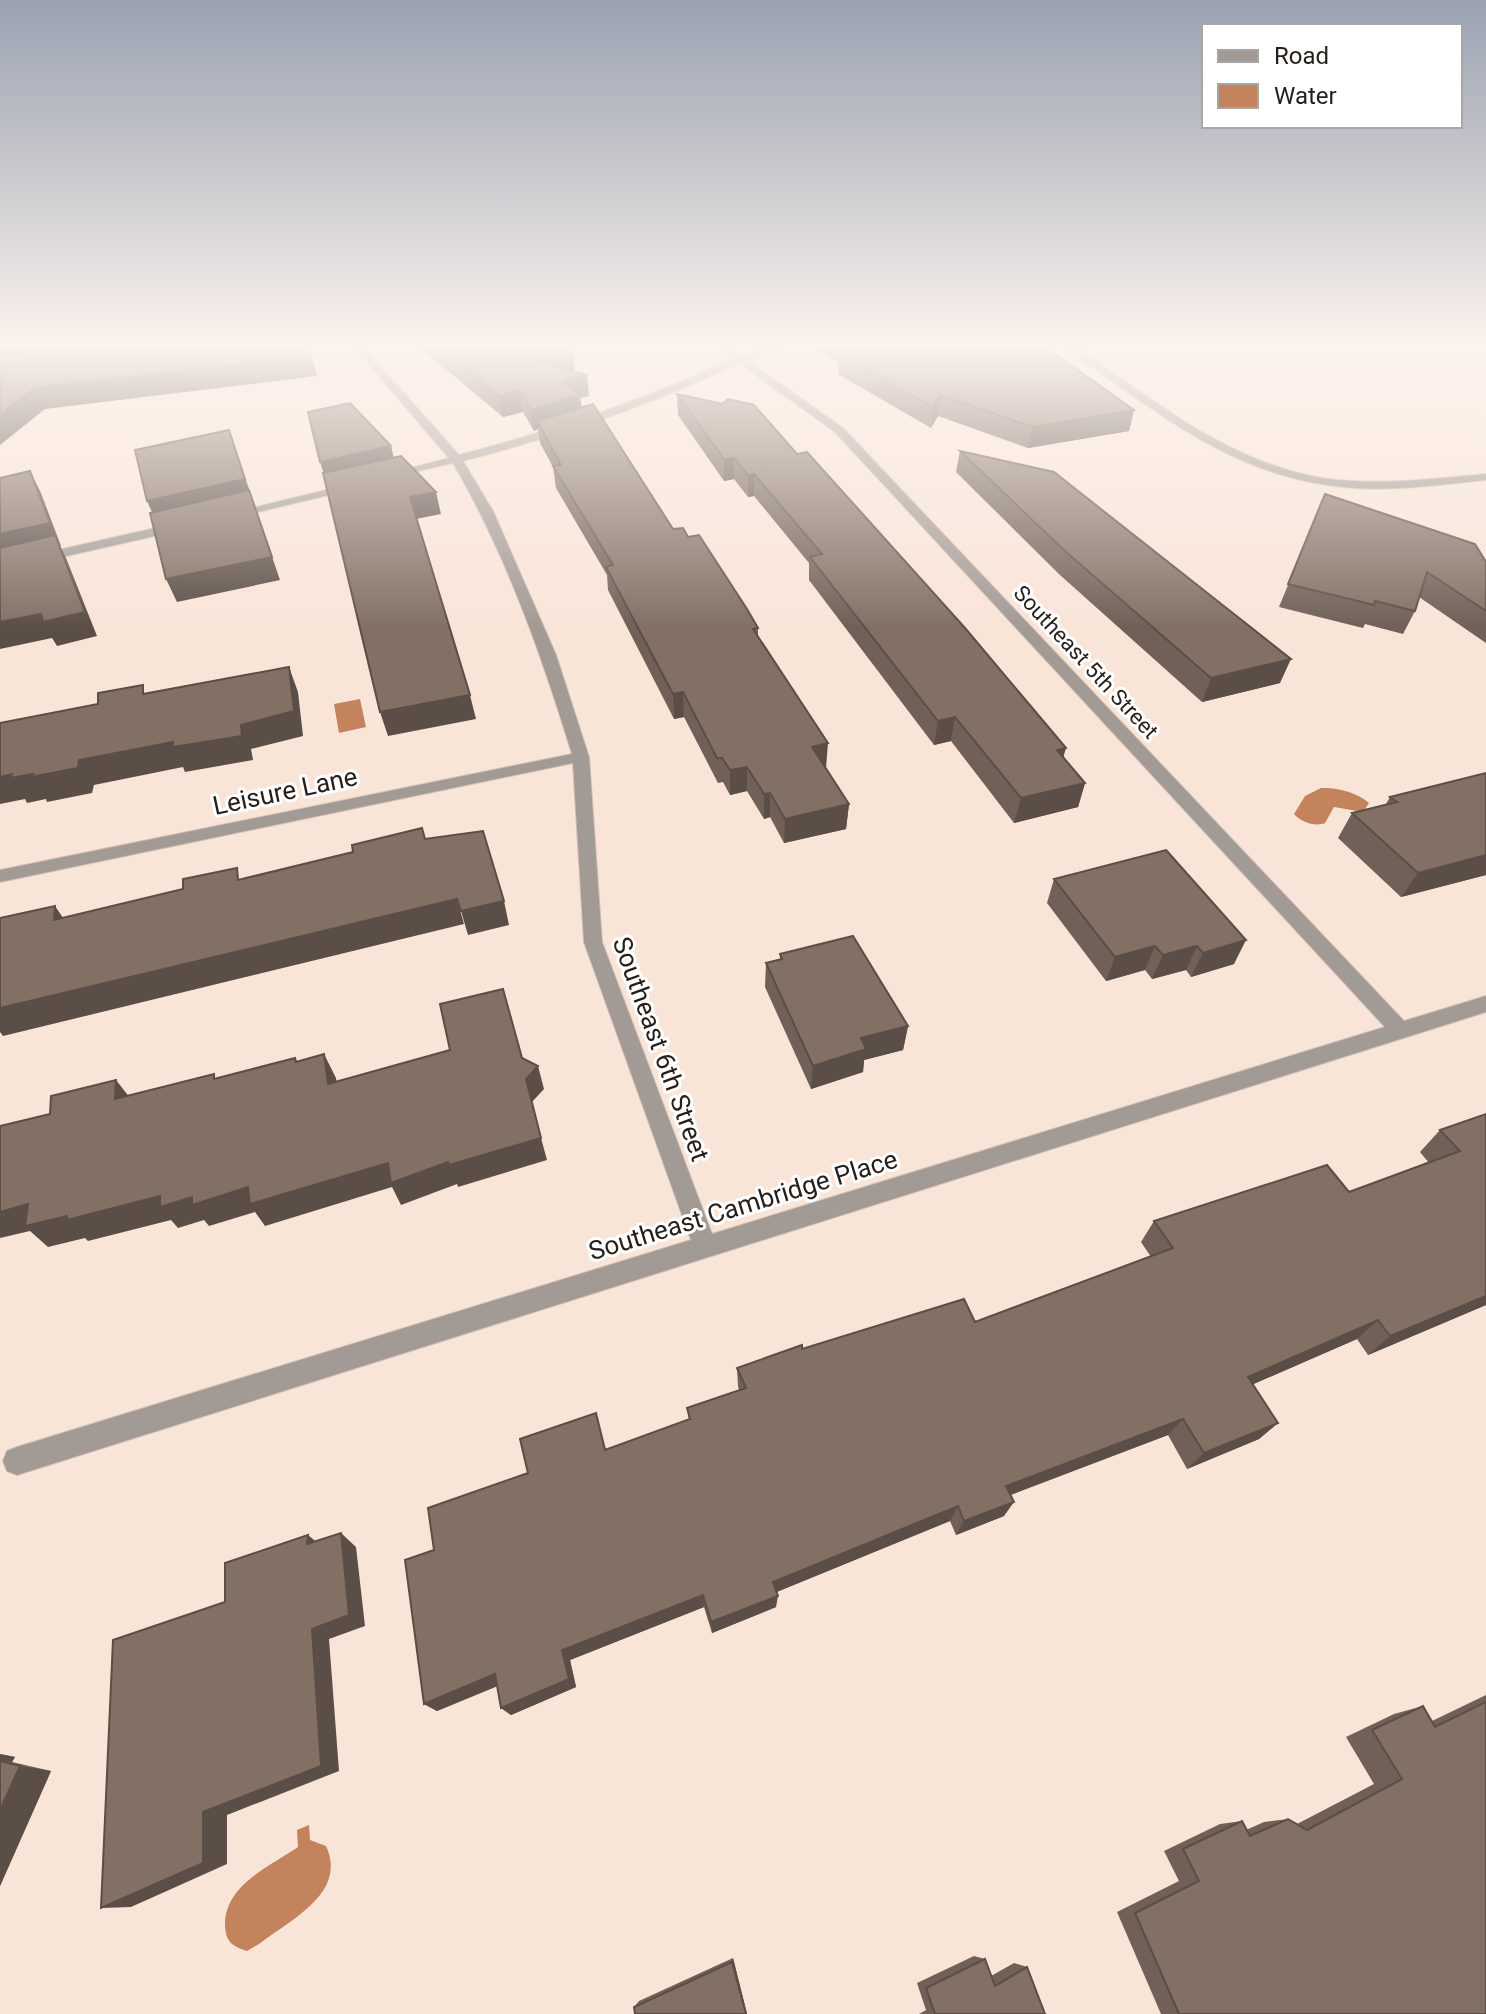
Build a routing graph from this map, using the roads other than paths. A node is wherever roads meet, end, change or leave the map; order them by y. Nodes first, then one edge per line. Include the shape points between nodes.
1 (440, 440) edge
2 (530, 440) edge
3 (848, 440) edge
4 (1209, 440) edge
5 (457, 460) junction
6 (1486, 477) edge
7 (218, 517) edge
8 (202, 521) edge
9 (0, 567) edge
10 (581, 757) junction
11 (0, 876) edge
12 (1486, 1004) edge
13 (1399, 1029) junction
14 (705, 1246) junction
15 (17, 1461) dead end

1 - 5 street, Southeast 6th Street
2 - 5 street
3 - 13 street, Southeast 5th Street
4 - 6 street via 1251,460 1320,481 1400,486
5 - 7 street
5 - 10 street, Southeast 6th Street via 487,511 549,655
8 - 9 street
10 - 11 street, Leisure Lane
10 - 14 street, Southeast 6th Street via 593,942
12 - 13 street, Southeast Cambridge Place
13 - 14 street, Southeast Cambridge Place
14 - 15 street, Southeast Cambridge Place

